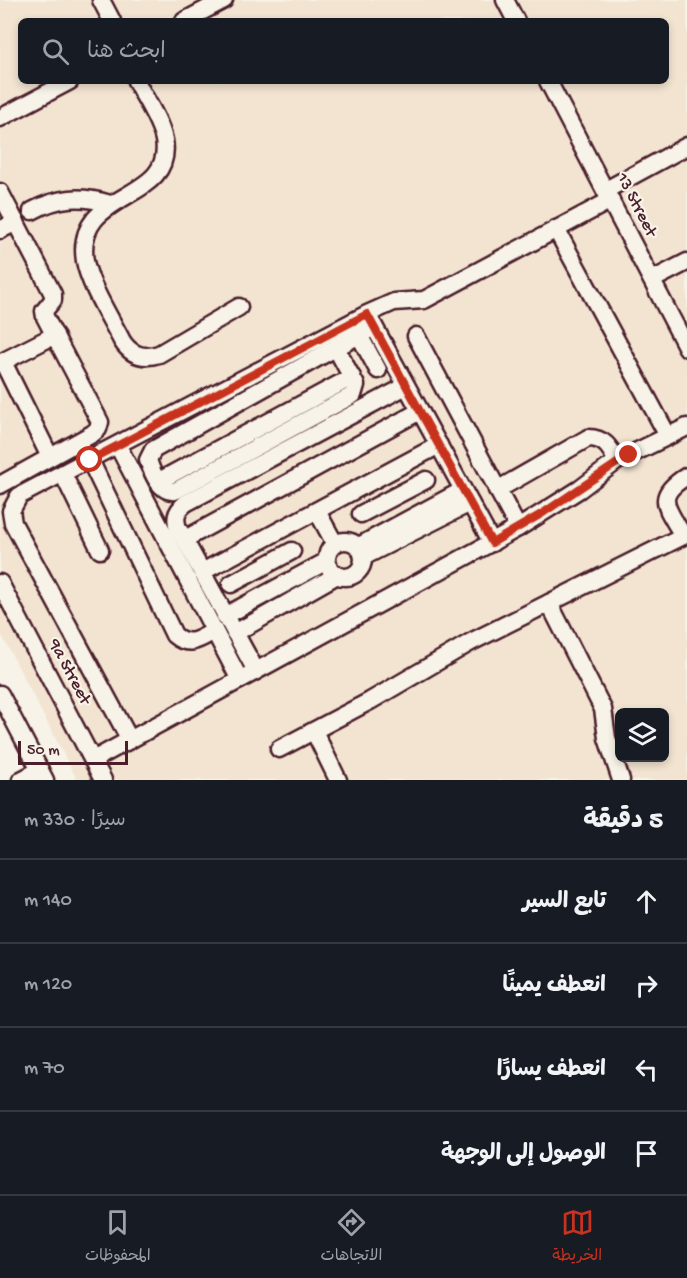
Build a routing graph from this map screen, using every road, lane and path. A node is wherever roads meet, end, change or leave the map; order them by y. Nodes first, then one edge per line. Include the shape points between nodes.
1 (101, 0) edge
2 (224, 0) edge
3 (505, 0) edge
4 (110, 18) edge
5 (190, 18) edge
6 (514, 18) edge
7 (64, 84) edge
8 (138, 84) edge
9 (550, 84) edge
10 (0, 118) edge
11 (687, 146) edge
12 (0, 192) edge
13 (608, 195) junction
14 (110, 204) junction
15 (32, 211) dead end
16 (16, 222) junction
17 (556, 229) junction
18 (0, 230) edge
19 (687, 262) edge
20 (652, 280) junction
21 (239, 307) dead end
22 (367, 325) junction
23 (55, 335) junction
24 (416, 336) dead end
25 (336, 348) junction
26 (687, 348) edge
27 (2, 362) edge
28 (378, 370) dead end
29 (406, 386) junction
30 (420, 411) junction
31 (687, 428) edge
32 (668, 436) junction
33 (439, 445) junction
34 (118, 446) junction
35 (50, 457) junction
36 (90, 460) junction
37 (617, 461) junction
38 (63, 474) junction
39 (687, 476) edge
40 (426, 480) dead end
41 (0, 485) edge
42 (497, 490) junction
43 (396, 495) junction
44 (466, 496) junction
45 (317, 511) junction
46 (361, 514) dead end
47 (413, 524) junction
48 (518, 528) junction
49 (685, 535) edge
50 (184, 539) junction
51 (492, 543) junction
52 (335, 544) junction
53 (100, 550) dead end
54 (292, 551) dead end
55 (361, 552) junction
56 (327, 561) junction
57 (267, 564) junction
58 (202, 572) junction
59 (337, 575) junction
60 (0, 583) edge
61 (231, 584) dead end
62 (280, 586) junction
63 (289, 602) junction
64 (549, 603) junction
65 (225, 616) junction
66 (214, 631) junction
67 (235, 633) junction
68 (256, 671) junction
69 (240, 680) junction
70 (0, 694) edge
71 (314, 731) junction
72 (130, 740) junction
73 (279, 749) dead end
74 (93, 760) junction
75 (42, 775) edge
76 (619, 779) edge
77 (21, 780) edge
78 (104, 780) edge
79 (338, 780) edge

1 - 4 street
2 - 5 street
3 - 6 street
7 - 10 street
8 - 14 street via 164,138 164,156 151,180
9 - 13 street, 13 Street
11 - 13 street
12 - 16 street
13 - 17 street
13 - 20 street, 13 Street
14 - 15 street via 78,197
14 - 21 street via 90,229 85,261 122,341 131,352 145,357 159,354
16 - 18 street
16 - 23 street via 53,294 44,314
17 - 22 street via 424,300 394,302
17 - 32 street
19 - 20 street
20 - 26 street, 13 Street
22 - 25 street
22 - 28 street
22 - 29 street
22 - 34 street
23 - 27 street
23 - 35 street via 100,422 92,434
24 - 42 street
25 - 25 street via 153,450 148,460 159,481 352,377
27 - 35 street
29 - 30 street
29 - 50 street via 186,504 176,517
30 - 33 street
30 - 50 street
31 - 32 street
32 - 37 street
33 - 44 street
33 - 45 street
34 - 36 street
34 - 66 street
35 - 41 street
36 - 38 street
36 - 66 street via 174,635 184,642 193,642
37 - 42 street via 607,444 588,438
37 - 48 street
38 - 53 street
38 - 72 street via 19,496 11,517
39 - 49 street via 671,486 666,495 667,505
40 - 43 street
42 - 48 street
43 - 46 street
43 - 47 street
44 - 47 street
44 - 51 street
45 - 52 street
45 - 58 street
47 - 55 street
48 - 51 street
49 - 64 street
50 - 58 street
51 - 68 street
52 - 55 street via 347,541
52 - 56 street
54 - 57 street
55 - 59 street via 363,564 356,574
56 - 59 street
56 - 62 street
57 - 61 street
57 - 62 street
58 - 65 street
59 - 63 street
60 - 74 street, 9a Street
62 - 63 street
62 - 65 street
63 - 67 street
64 - 71 street via 441,658
64 - 76 street via 603,709
65 - 67 street
66 - 69 street
67 - 68 street
68 - 69 street
69 - 72 street
70 - 75 street
71 - 73 street
71 - 79 street
72 - 74 street
74 - 78 street, 9a Street
75 - 77 street

